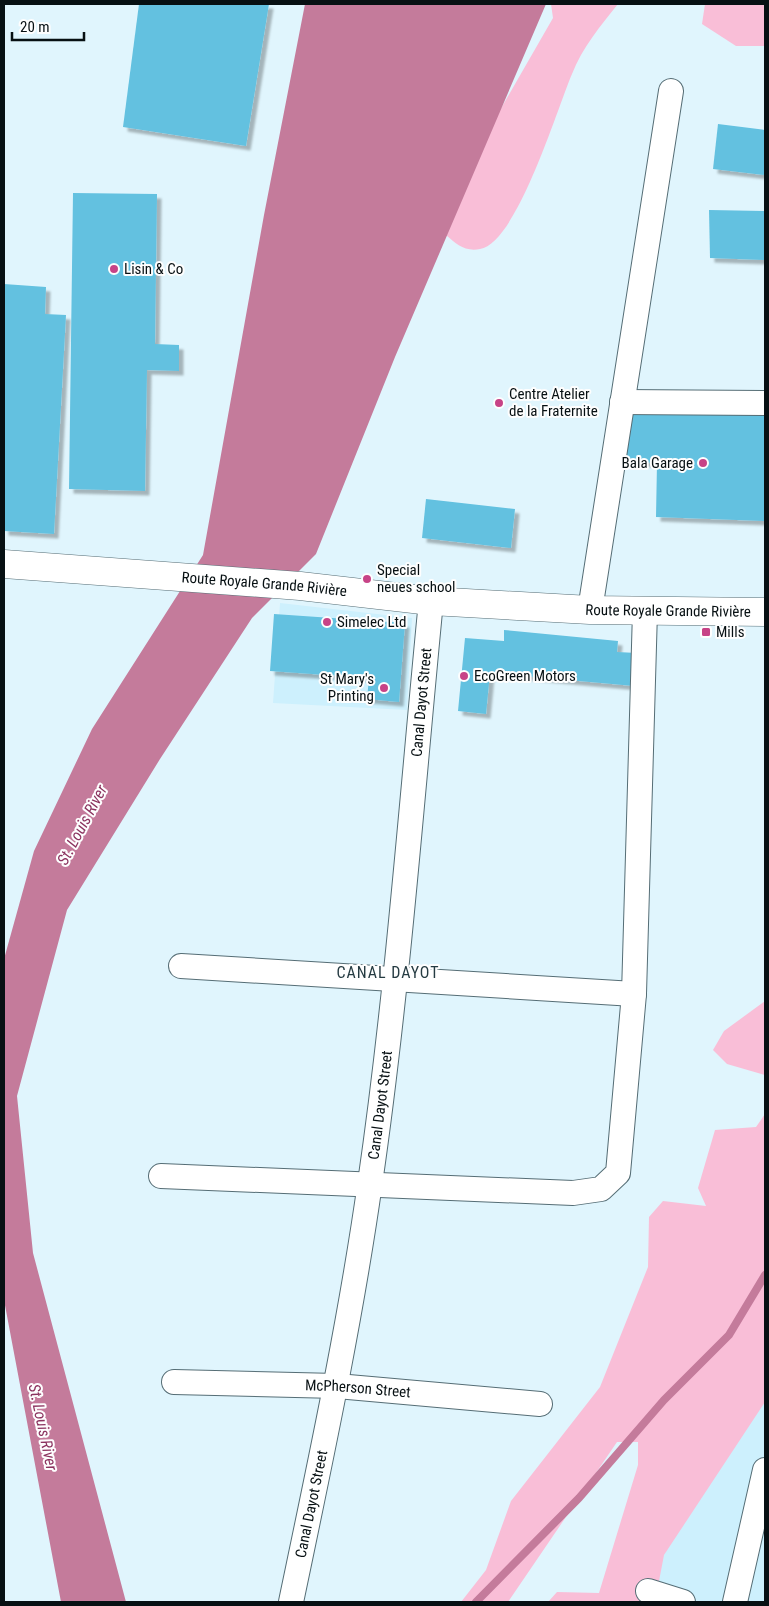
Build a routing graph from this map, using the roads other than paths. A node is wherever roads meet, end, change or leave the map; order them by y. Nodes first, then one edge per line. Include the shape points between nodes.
1 (671, 91) dead end
2 (622, 402) junction
3 (765, 403) edge
4 (4, 564) edge
5 (430, 601) junction
6 (590, 610) junction
7 (645, 611) junction
8 (765, 612) edge
9 (181, 966) dead end
10 (395, 980) junction
11 (634, 994) junction
12 (161, 1176) dead end
13 (370, 1183) junction
14 (174, 1382) dead end
15 (337, 1386) junction
16 (540, 1404) dead end
17 (765, 1470) edge
18 (648, 1591) dead end
19 (291, 1602) edge
20 (683, 1602) edge
21 (735, 1602) edge

1 - 2 street
2 - 3 street
2 - 6 street
4 - 5 main road, Route Royale Grande Rivière via 300,586
5 - 6 main road, Route Royale Grande Rivière
5 - 10 street, Canal Dayot Street
6 - 7 main road, Route Royale Grande Rivière
7 - 8 main road, Route Royale Grande Rivière
7 - 11 street
9 - 10 street
10 - 11 street
10 - 13 street, Canal Dayot Street
11 - 13 street via 618,1174 601,1189 573,1193
12 - 13 street
13 - 15 street, Canal Dayot Street
14 - 15 street, McPherson Street
15 - 16 street, McPherson Street
15 - 19 street, Canal Dayot Street
17 - 21 street
18 - 20 street

